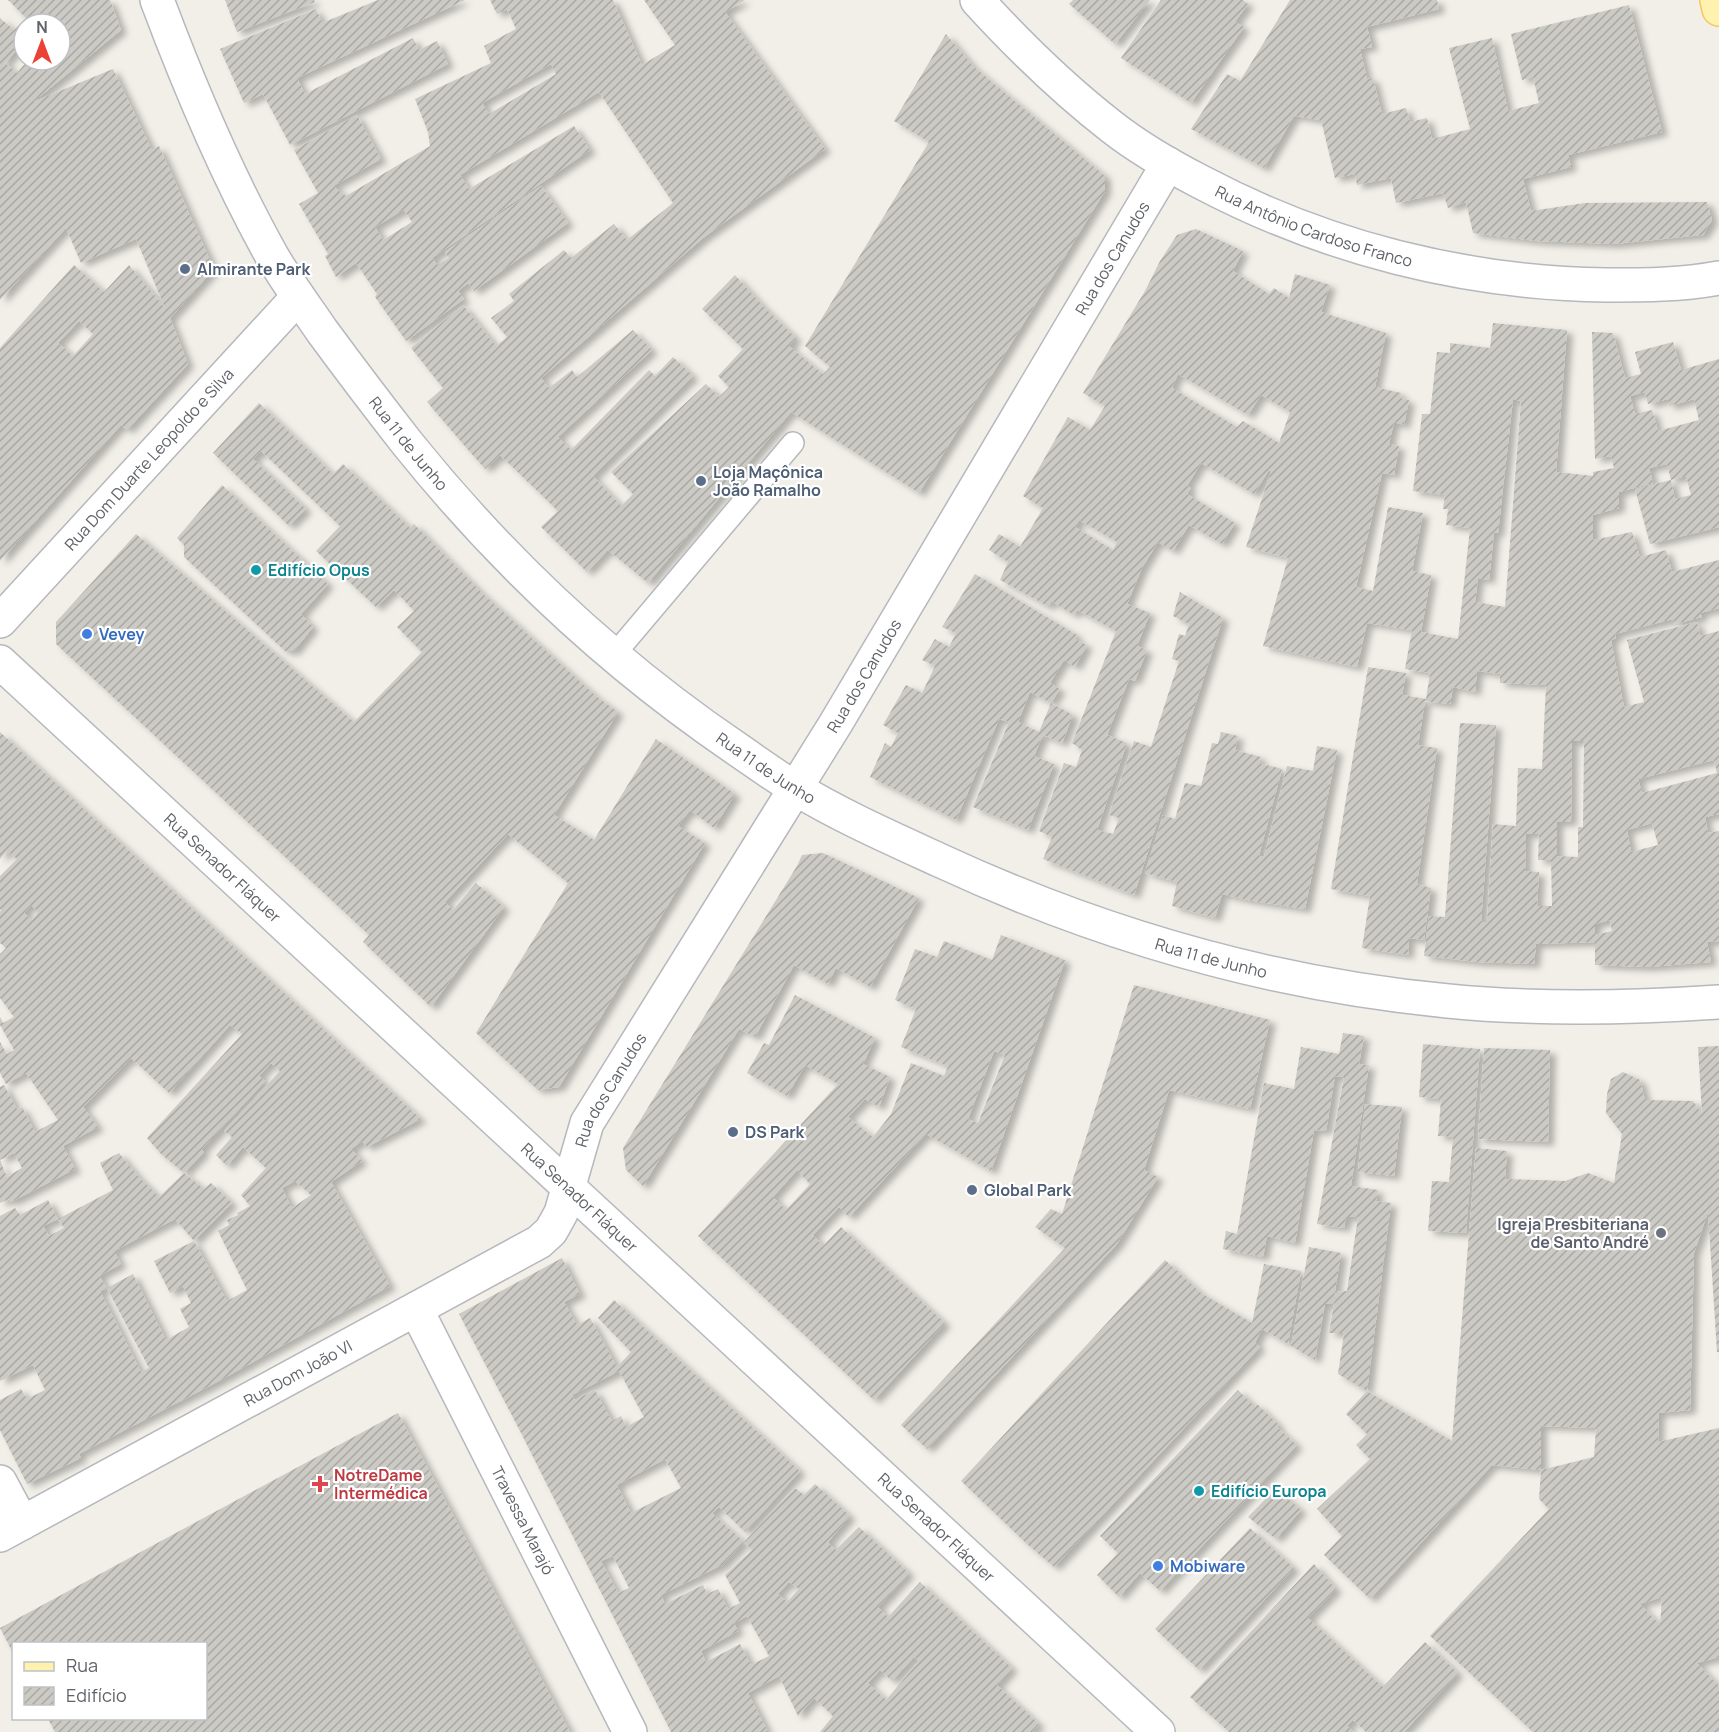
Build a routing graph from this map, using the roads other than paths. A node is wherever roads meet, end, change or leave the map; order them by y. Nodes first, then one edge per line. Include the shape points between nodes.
1 (157, 0) edge
2 (977, 0) edge
3 (1717, 0) edge
4 (1719, 9) edge
5 (1168, 164) junction
6 (1719, 278) edge
7 (298, 297) junction
8 (793, 442) dead end
9 (0, 621) edge
10 (613, 656) junction
11 (0, 662) edge
12 (795, 789) junction
13 (1719, 1002) edge
14 (569, 1188) junction
15 (416, 1309) junction
16 (0, 1482) edge
17 (11, 1529) edge
18 (630, 1732) edge
19 (1158, 1732) edge

1 - 7 street, Rua 11 de Junho via 233,183
2 - 5 street, Rua Antônio Cardoso Franco via 1063,87 1113,128
3 - 4 main road
5 - 6 street, Rua Antônio Cardoso Franco via 1294,225 1428,266 1497,278 1567,284 1692,283
5 - 12 street, Rua dos Canudos
7 - 9 street, Rua Dom Duarte Leopoldo e Silva
7 - 10 street, Rua 11 de Junho via 369,396 442,486 522,572
8 - 10 lane
10 - 12 street, Rua 11 de Junho via 699,723
11 - 14 street, Rua Senador Fláquer
12 - 13 street, Rua 11 de Junho via 1000,888 1099,926 1272,974 1360,990 1539,1007
12 - 14 street, Rua dos Canudos via 587,1123
14 - 15 street, Rua Dom João VI via 551,1232 539,1242
14 - 19 street, Rua Senador Fláquer
15 - 17 street, Rua Dom João VI
15 - 18 street, Travessa Marajó
16 - 17 street

